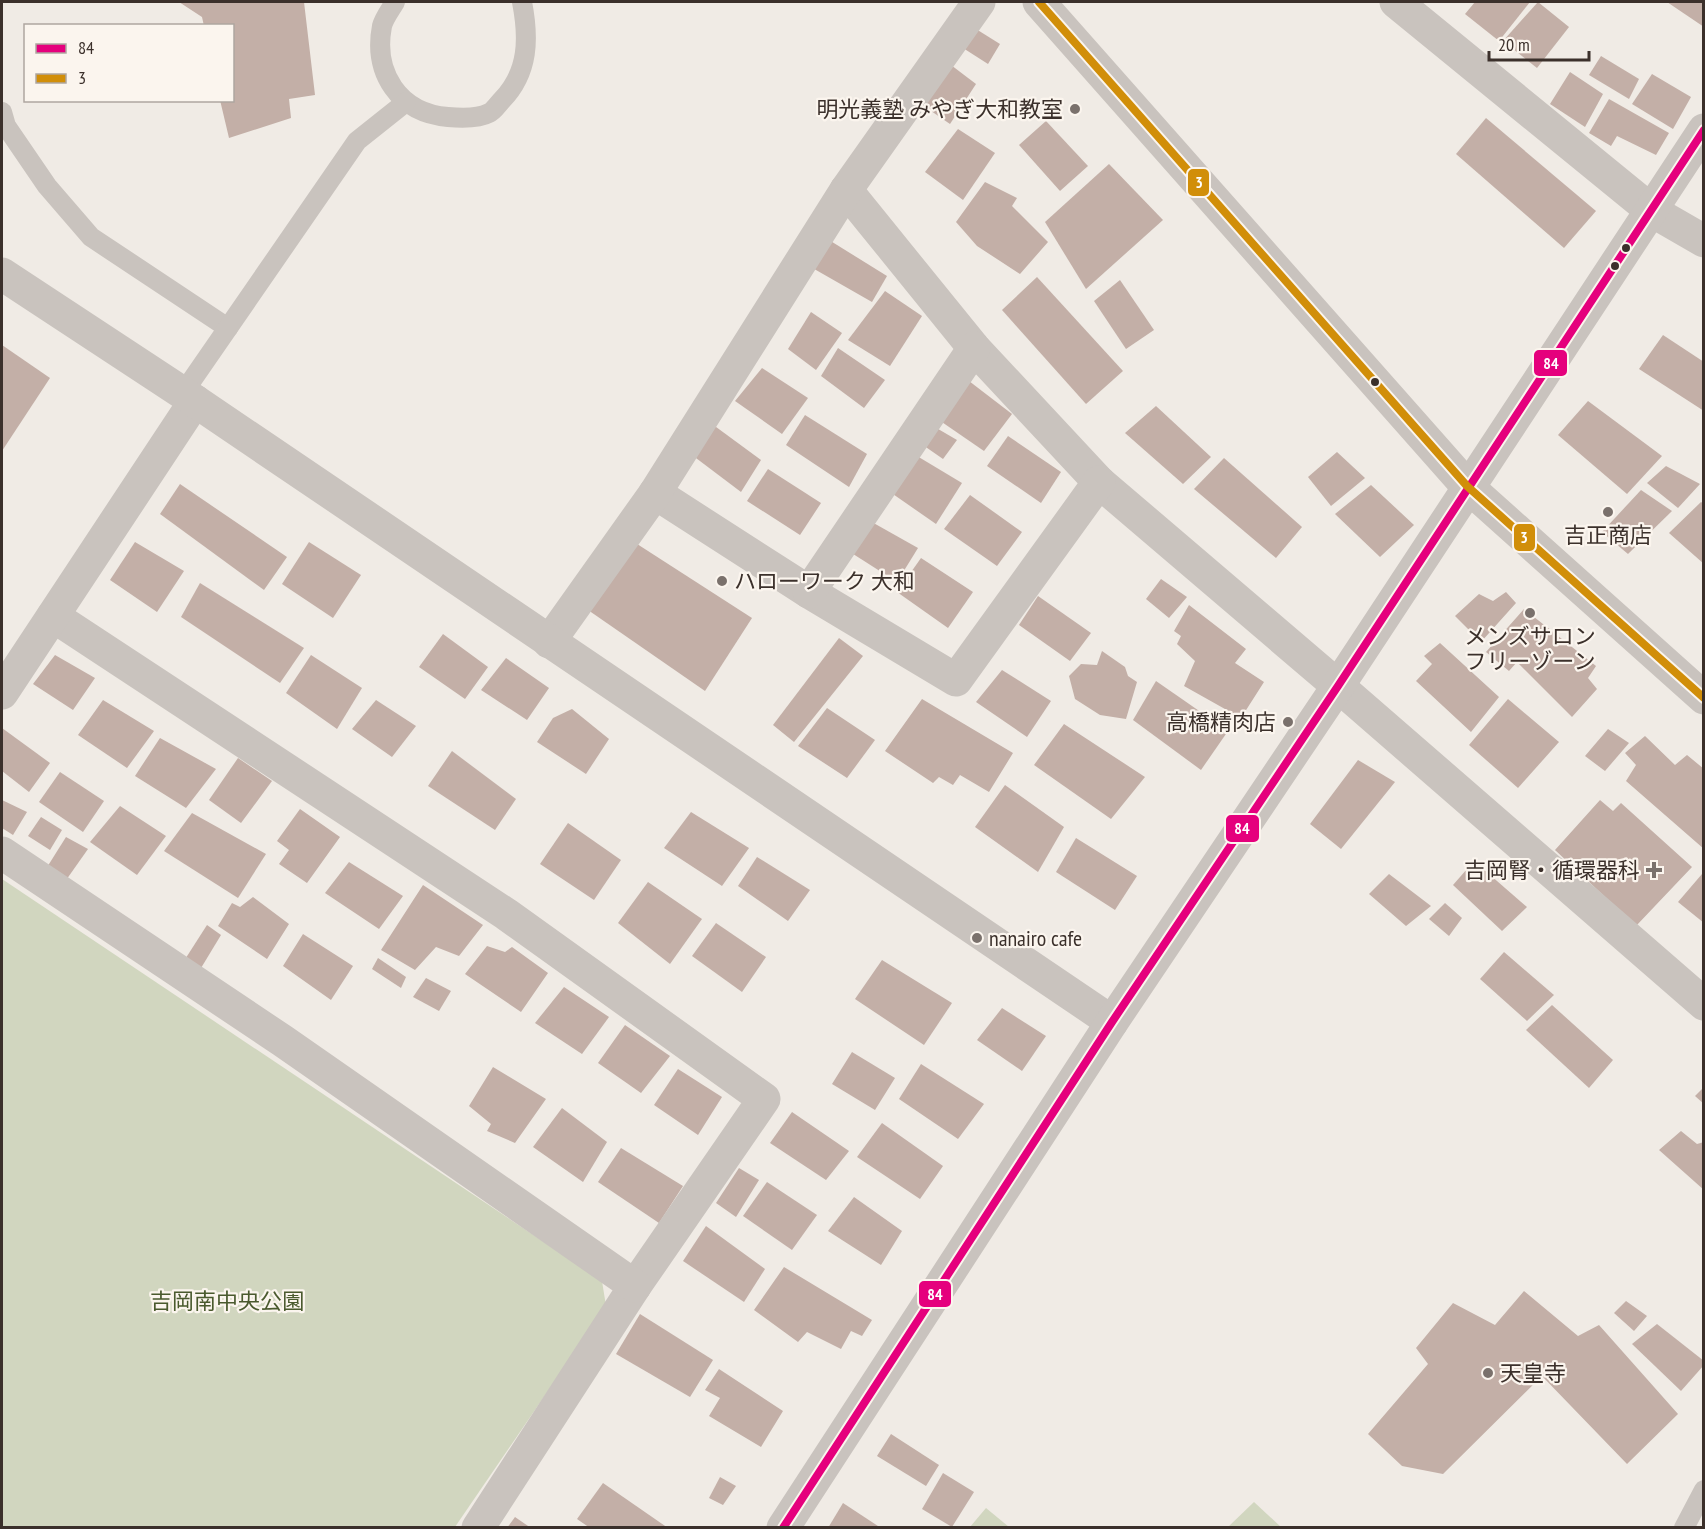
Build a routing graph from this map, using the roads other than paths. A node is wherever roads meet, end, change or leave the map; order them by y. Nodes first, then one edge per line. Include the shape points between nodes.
1 (395, 2) edge
2 (522, 2) edge
3 (979, 2) edge
4 (1039, 2) edge
5 (1398, 2) edge
6 (406, 102) junction
7 (2, 112) edge
8 (1704, 129) edge
9 (846, 190) junction
10 (1652, 211) junction
11 (1704, 241) edge
12 (2, 274) edge
13 (228, 328) junction
14 (974, 348) junction
15 (189, 397) junction
16 (1099, 482) junction
17 (1467, 486) junction
18 (655, 493) junction
19 (809, 592) junction
20 (53, 616) junction
21 (549, 642) junction
22 (1338, 686) junction
23 (2, 693) edge
24 (1704, 698) edge
25 (2, 853) edge
26 (1704, 1004) edge
27 (1112, 1022) junction
28 (635, 1286) junction
29 (1704, 1490) edge
30 (478, 1527) edge
31 (783, 1527) edge
32 (1684, 1527) edge

1 - 6 lane via 383,24 380,50 386,79
2 - 6 lane via 528,30 526,60 515,87 489,113 464,119 433,116
3 - 9 street
4 - 17 street
5 - 10 street
6 - 13 lane via 357,141
7 - 13 lane via 6,126 47,186 90,237
8 - 10 street
9 - 14 street
9 - 18 street
10 - 11 street
10 - 17 street
12 - 15 street
13 - 15 lane
14 - 16 street
14 - 19 street
15 - 20 street
15 - 21 street
16 - 19 street via 956,680
16 - 22 street
17 - 22 street
17 - 24 street
18 - 19 street
18 - 21 street
20 - 23 street
20 - 28 street via 506,914 764,1100
21 - 27 street
22 - 26 street
22 - 27 street
25 - 28 street via 293,1048
27 - 31 street
28 - 30 street
29 - 32 lane

